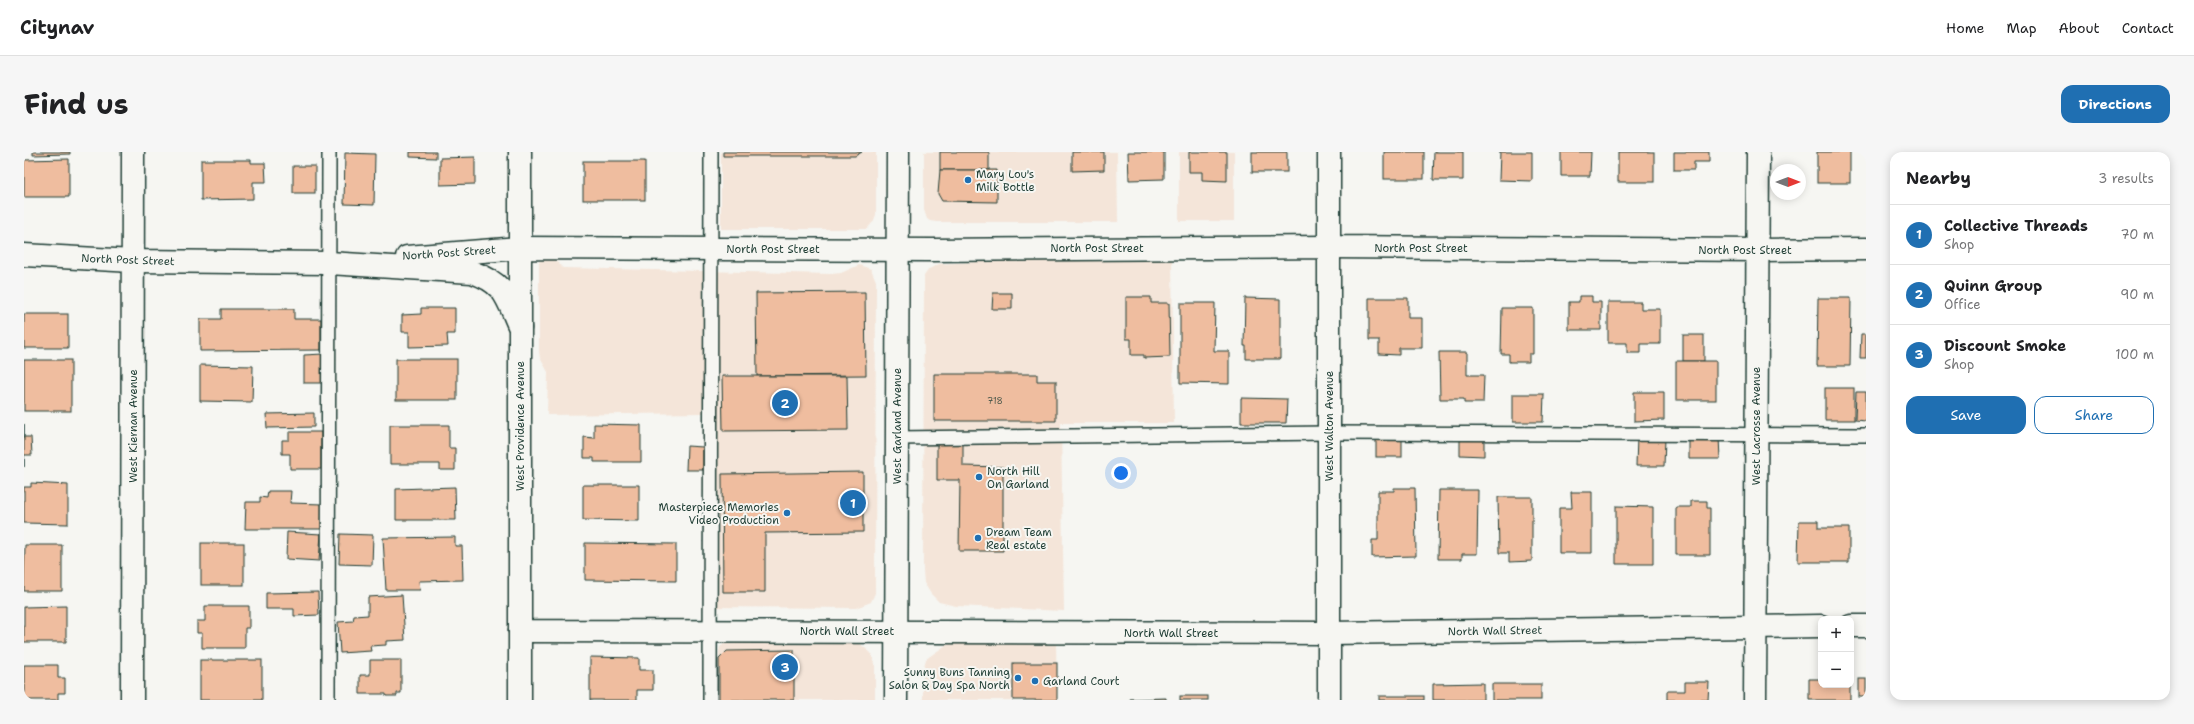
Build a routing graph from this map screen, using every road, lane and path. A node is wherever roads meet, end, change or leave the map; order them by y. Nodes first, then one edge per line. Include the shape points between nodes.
1 (133, 152) edge
2 (329, 152) edge
3 (520, 152) edge
4 (711, 152) edge
5 (898, 152) edge
6 (1329, 152) edge
7 (1758, 152) edge
8 (1329, 247) junction
9 (520, 248) junction
10 (1866, 248) edge
11 (711, 249) junction
12 (898, 249) junction
13 (1758, 250) junction
14 (24, 255) edge
15 (133, 261) junction
16 (329, 263) junction
17 (520, 328) junction
18 (1329, 433) junction
19 (1756, 435) junction
20 (1866, 435) edge
21 (897, 438) junction
22 (1755, 626) junction
23 (1818, 626) edge
24 (1854, 626) edge
25 (1866, 626) edge
26 (520, 631) junction
27 (711, 631) junction
28 (897, 631) junction
29 (1329, 634) junction
30 (132, 700) edge
31 (328, 700) edge
32 (520, 700) edge
33 (710, 700) edge
34 (896, 700) edge
35 (1329, 700) edge
36 (1755, 700) edge

1 - 15 street, West Kiernan Avenue
2 - 16 lane
3 - 9 street, West Providence Avenue
4 - 11 lane
5 - 12 street, West Garland Avenue
6 - 8 street, West Walton Avenue
7 - 13 street, West Lacrosse Avenue
8 - 12 street, North Post Street
8 - 13 street, North Post Street
8 - 18 street, West Walton Avenue
9 - 11 street, North Post Street
9 - 16 street, North Post Street
9 - 17 street, West Providence Avenue
10 - 13 street, North Post Street
11 - 12 street, North Post Street
11 - 27 lane
12 - 21 street, West Garland Avenue
13 - 19 street, West Lacrosse Avenue
14 - 15 street, North Post Street
15 - 16 street, North Post Street
15 - 30 street, West Kiernan Avenue
16 - 17 street, North Post Street via 478,274 489,278 503,290
16 - 31 lane
17 - 26 street, West Providence Avenue
18 - 19 lane
18 - 21 lane
18 - 29 street, West Walton Avenue
19 - 20 lane
19 - 22 street, West Lacrosse Avenue
21 - 28 street, West Garland Avenue
22 - 23 street, North Wall Street
22 - 29 street, North Wall Street
22 - 36 street, West Lacrosse Avenue
24 - 25 street
26 - 27 street, North Wall Street
26 - 32 street, West Providence Avenue
27 - 28 street, North Wall Street
27 - 33 lane
28 - 29 street, North Wall Street
28 - 34 street, West Garland Avenue
29 - 35 street, West Walton Avenue

